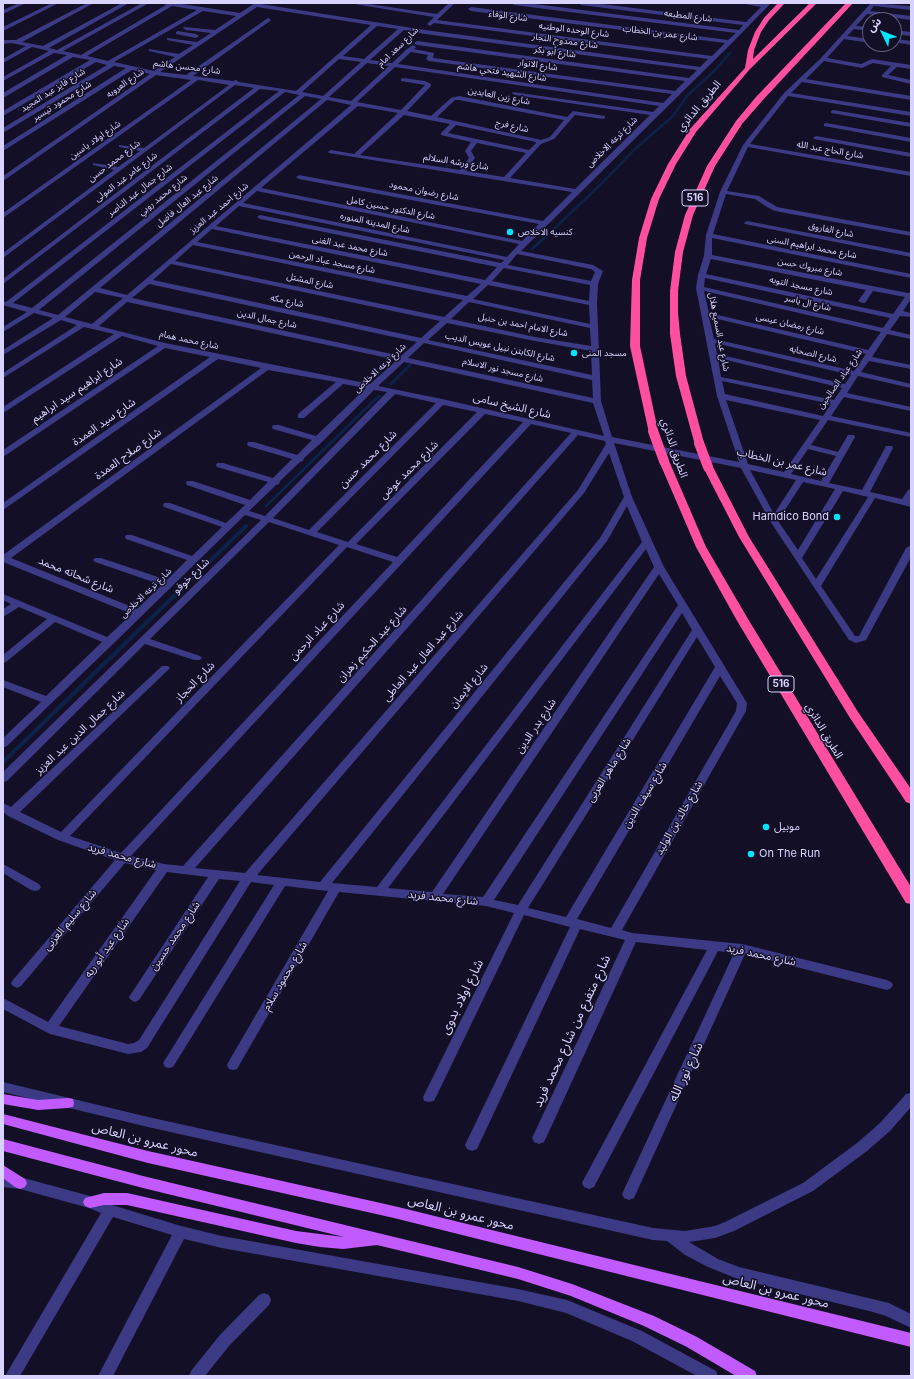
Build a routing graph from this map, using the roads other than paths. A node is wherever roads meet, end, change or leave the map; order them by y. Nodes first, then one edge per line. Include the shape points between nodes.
1 (23, 3) edge
2 (56, 3) edge
3 (91, 3) edge
4 (126, 3) edge
5 (146, 3) edge
6 (168, 3) edge
7 (216, 3) edge
8 (351, 3) edge
9 (452, 3) edge
10 (514, 3) edge
11 (580, 3) edge
12 (743, 3) edge
13 (782, 3) edge
14 (814, 3) edge
15 (850, 3) edge
16 (873, 3) edge
17 (257, 4) edge
18 (766, 4) edge
19 (294, 7) dead end
20 (911, 8) edge
21 (470, 9) dead end
22 (204, 10) junction
23 (289, 10) junction
24 (3, 12) edge
25 (866, 12) edge
26 (240, 15) junction
27 (438, 16) junction
28 (862, 17) edge
29 (461, 19) dead end
30 (268, 20) dead end
31 (433, 21) junction
32 (376, 24) junction
33 (748, 24) junction
34 (853, 27) junction
35 (186, 28) dead end
36 (403, 28) junction
37 (862, 28) edge
38 (3, 29) edge
39 (216, 32) junction
40 (426, 32) junction
41 (740, 32) junction
42 (178, 33) dead end
43 (843, 37) junction
44 (207, 38) junction
45 (169, 39) dead end
46 (862, 41) edge
47 (3, 42) edge
48 (17, 42) junction
49 (417, 42) junction
50 (730, 42) junction
51 (198, 44) junction
52 (31, 46) junction
53 (43, 49) junction
54 (151, 50) dead end
55 (409, 50) junction
56 (55, 52) junction
57 (72, 55) junction
58 (716, 55) junction
59 (181, 56) junction
60 (82, 57) junction
61 (338, 57) junction
62 (823, 59) junction
63 (94, 60) junction
64 (3, 61) edge
65 (365, 61) junction
66 (110, 63) junction
67 (393, 65) junction
68 (895, 65) junction
69 (911, 67) edge
70 (131, 68) junction
71 (702, 68) junction
72 (748, 68) junction
73 (155, 72) junction
74 (188, 77) junction
75 (197, 78) junction
76 (3, 79) edge
77 (403, 80) dead end
78 (690, 80) junction
79 (803, 80) junction
80 (236, 82) junction
81 (911, 82) edge
82 (260, 86) junction
83 (284, 90) junction
84 (300, 93) junction
85 (515, 93) dead end
86 (676, 93) junction
87 (786, 94) junction
88 (3, 96) edge
89 (325, 98) junction
90 (911, 98) edge
91 (354, 103) junction
92 (664, 104) junction
93 (403, 112) junction
94 (833, 112) dead end
95 (3, 114) edge
96 (654, 114) junction
97 (911, 114) edge
98 (602, 117) dead end
99 (432, 118) junction
100 (569, 119) junction
101 (455, 123) junction
102 (826, 125) dead end
103 (911, 125) edge
104 (3, 131) edge
105 (816, 138) dead end
106 (911, 140) edge
107 (475, 141) junction
108 (539, 143) junction
109 (746, 145) junction
110 (121, 146) dead end
111 (3, 149) edge
112 (145, 150) junction
113 (331, 152) dead end
114 (530, 152) junction
115 (911, 155) edge
116 (355, 156) junction
117 (95, 164) dead end
118 (120, 169) junction
119 (462, 173) junction
120 (911, 174) edge
121 (300, 177) dead end
122 (3, 179) edge
123 (506, 180) junction
124 (255, 190) junction
125 (578, 191) junction
126 (723, 192) junction
127 (238, 204) junction
128 (3, 216) edge
129 (260, 217) dead end
130 (544, 223) junction
131 (747, 223) dead end
132 (211, 227) junction
133 (911, 234) edge
134 (709, 235) junction
135 (192, 243) junction
136 (524, 243) junction
137 (516, 252) junction
138 (911, 255) edge
139 (3, 256) edge
140 (708, 256) junction
141 (509, 259) junction
142 (170, 262) junction
143 (501, 266) junction
144 (702, 275) junction
145 (911, 276) edge
146 (147, 281) junction
147 (3, 282) edge
148 (486, 282) junction
149 (594, 284) junction
150 (700, 288) junction
151 (871, 288) junction
152 (93, 290) junction
153 (127, 298) junction
154 (468, 299) junction
155 (909, 299) edge
156 (862, 301) dead end
157 (5, 303) edge
158 (593, 304) junction
159 (33, 311) junction
160 (705, 314) junction
161 (897, 315) junction
162 (911, 315) edge
163 (59, 318) junction
164 (446, 320) junction
165 (83, 324) junction
166 (94, 327) junction
167 (594, 328) junction
168 (3, 330) edge
169 (885, 332) junction
170 (120, 334) junction
171 (911, 337) edge
172 (710, 340) junction
173 (423, 341) junction
174 (164, 345) junction
175 (595, 349) junction
176 (3, 353) edge
177 (713, 355) junction
178 (869, 355) junction
179 (217, 356) junction
180 (404, 358) junction
181 (267, 367) junction
182 (911, 367) edge
183 (856, 374) junction
184 (3, 376) edge
185 (596, 378) junction
186 (718, 378) junction
187 (342, 381) junction
188 (373, 386) junction
189 (911, 386) edge
190 (845, 390) junction
191 (393, 391) junction
192 (721, 396) junction
193 (597, 401) junction
194 (442, 402) junction
195 (835, 404) junction
196 (911, 409) edge
197 (3, 411) edge
198 (484, 411) junction
199 (301, 416) dead end
200 (826, 418) junction
201 (530, 421) junction
202 (276, 427) dead end
203 (576, 432) junction
204 (911, 435) edge
205 (851, 437) dead end
206 (319, 440) junction
207 (610, 442) junction
208 (251, 444) dead end
209 (806, 446) junction
210 (646, 447) joint
211 (889, 448) dead end
212 (3, 454) edge
213 (841, 455) junction
214 (300, 459) junction
215 (220, 465) dead end
216 (744, 466) junction
217 (786, 476) junction
218 (801, 479) junction
219 (276, 482) junction
220 (190, 483) dead end
221 (824, 484) junction
222 (840, 488) junction
223 (911, 492) edge
224 (869, 494) junction
225 (628, 496) junction
226 (908, 503) edge
227 (252, 504) junction
228 (167, 505) dead end
229 (3, 507) edge
230 (244, 512) junction
231 (267, 519) junction
232 (774, 521) junction
233 (229, 526) junction
234 (311, 533) junction
235 (129, 537) dead end
236 (647, 542) junction
237 (348, 545) junction
238 (911, 548) edge
239 (798, 557) junction
240 (3, 558) edge
241 (98, 560) dead end
242 (195, 560) junction
243 (399, 561) junction
244 (659, 567) junction
245 (170, 584) junction
246 (816, 586) junction
247 (3, 597) edge
248 (18, 603) junction
249 (682, 606) junction
250 (3, 614) edge
251 (139, 614) junction
252 (54, 618) junction
253 (697, 630) junction
254 (143, 640) junction
255 (110, 642) junction
256 (197, 658) dead end
257 (3, 660) edge
258 (165, 668) dead end
259 (720, 668) junction
260 (3, 683) edge
261 (48, 701) junction
262 (3, 744) edge
263 (3, 778) edge
264 (911, 799) edge
265 (7, 810) edge
266 (62, 837) junction
267 (123, 858) junction
268 (3, 868) edge
269 (164, 868) junction
270 (185, 871) junction
271 (216, 875) junction
272 (248, 878) junction
273 (282, 882) junction
274 (323, 886) junction
275 (35, 887) dead end
276 (336, 887) junction
277 (379, 892) junction
278 (434, 898) junction
279 (911, 900) edge
280 (486, 902) junction
281 (521, 910) junction
282 (573, 923) junction
283 (614, 933) junction
284 (632, 937) junction
285 (715, 945) junction
286 (742, 949) junction
287 (17, 983) dead end
288 (887, 985) dead end
289 (135, 996) dead end
290 (3, 1003) edge
291 (50, 1029) junction
292 (169, 1063) dead end
293 (234, 1065) dead end
294 (3, 1086) edge
295 (429, 1098) dead end
296 (911, 1098) edge
297 (3, 1099) edge
298 (68, 1103) junction
299 (3, 1119) edge
300 (539, 1138) dead end
301 (3, 1145) edge
302 (472, 1145) dead end
303 (3, 1171) edge
304 (3, 1181) edge
305 (20, 1183) junction
306 (589, 1183) dead end
307 (629, 1194) dead end
308 (90, 1202) junction
309 (110, 1210) junction
310 (182, 1232) junction
311 (669, 1236) junction
312 (378, 1239) junction
313 (264, 1300) dead end
314 (911, 1321) edge
315 (911, 1340) edge
316 (12, 1376) edge
317 (105, 1376) edge
318 (196, 1376) edge
319 (711, 1376) edge
320 (750, 1376) edge

1 - 24 street
2 - 38 street
3 - 48 street
4 - 53 street
5 - 56 street
6 - 22 street
6 - 60 street
7 - 22 street, شارع فايز عبد المجيد
8 - 27 street
9 - 27 street, شارع سعد امام
10 - 41 street, شارع المطبعه
11 - 33 street
12 - 18 street
13 - 72 highway via 766,19 758,32
14 - 72 highway, الطريق الدائري / 516
15 - 264 highway, 516, bridge via 759,98 711,166 689,215 679,252 674,292 674,327 681,376 708,467 744,537 854,715
16 - 20 street
16 - 25 street, شارع عبد السميع هلال
17 - 23 street, شارع ممدوح النجار
17 - 26 street, شارع العروبه
18 - 33 street, شارع ترعه الاخلاص
19 - 23 street
21 - 50 street, شارع عمر بن الخطاب
22 - 26 street
22 - 66 street, شارع فايز عبد المجيد
23 - 32 street, شارع ممدوح النجار
26 - 39 street, شارع العروبه
27 - 31 street, شارع سعد امام
28 - 34 street, شارع عبد السميع هلال
29 - 58 street, شارع الوفاء
30 - 74 street
31 - 40 street, شارع سعد امام via 424,30
31 - 58 street, شارع الوحده الوطنيه
32 - 36 street, شارع ممدوح النجار
32 - 61 street, شارع محمد روبي
33 - 41 street, شارع ترعه الاخلاص
34 - 37 street
34 - 43 street, شارع عبد السميع هلال
35 - 39 street
36 - 40 street, شارع ممدوح النجار
36 - 65 street, شارع عبد العال فاضل
39 - 44 street, شارع العروبه
40 - 49 street, شارع سعد امام via 427,34
40 - 71 street, شارع ممدوح النجار
41 - 50 street, شارع ترعه الاخلاص
42 - 44 street
43 - 46 street
43 - 62 street, شارع عبد السميع هلال
44 - 51 street, شارع العروبه
45 - 51 street
47 - 48 street
48 - 52 street, شارع محسن هاشم
49 - 55 street, شارع سعد امام
49 - 78 street, شارع أبو بكر
50 - 58 street, شارع ترعه الاخلاص
51 - 59 street, شارع العروبه
52 - 53 street, شارع محسن هاشم
52 - 64 street
53 - 56 street, شارع محسن هاشم
54 - 59 street
55 - 67 street, شارع سعد امام
55 - 86 street, شارع الانوار via 432,54 429,59
56 - 57 street, شارع محسن هاشم
56 - 76 street
57 - 60 street, شارع محسن هاشم
57 - 88 street
58 - 71 street, شارع ترعه الاخلاص
59 - 73 street, شارع العروبه
60 - 63 street, شارع محسن هاشم
61 - 65 street, شارع الشهيد فتحي هاشم
61 - 84 street, شارع محمد روبي
62 - 68 street via 862,66 871,61
62 - 79 street, شارع عبد السميع هلال
63 - 66 street, شارع محسن هاشم
63 - 95 street
65 - 67 street, شارع الشهيد فتحي هاشم
65 - 89 street, شارع عبد العال فاضل
66 - 70 street, شارع محسن هاشم
66 - 104 street, شارع فايز عبد المجيد
67 - 91 street, شارع سعد امام
67 - 92 street, شارع الشهيد فتحي هاشم
68 - 69 street
68 - 81 street via 884,76
70 - 73 street, شارع محسن هاشم
70 - 111 street, شارع محمود تيسير
71 - 78 street, شارع ترعه الاخلاص
72 - 279 highway, الطريق الدائري / 516, bridge via 692,131 655,199 643,238 636,280 635,346 653,431 700,547
73 - 74 street, شارع محسن هاشم
73 - 122 street, شارع العروبه
74 - 75 street, شارع محسن هاشم
75 - 80 street, شارع محسن هاشم
75 - 128 street, شارع اولاد ياسين
77 - 93 street via 429,84
78 - 86 street, شارع ترعه الاخلاص
79 - 87 street, شارع عبد السميع هلال
79 - 90 street
80 - 82 street, شارع محسن هاشم
80 - 112 street, شارع محمد حسن
82 - 83 street, شارع محسن هاشم
82 - 147 street, شارع عامر عبد المولى
83 - 84 street, شارع محسن هاشم
83 - 157 street, شارع جمال عبد الناصر
84 - 89 street, شارع محسن هاشم
84 - 159 street, شارع محمد روبي
85 - 96 street
86 - 92 street, شارع ترعه الاخلاص
87 - 97 street
87 - 109 street, شارع عبد السميع هلال
89 - 91 street, شارع محسن هاشم
89 - 152 street, شارع عبد العال فاضل
91 - 93 street, شارع محسن هاشم
91 - 124 street, شارع احمد عبد العزيز
92 - 96 street, شارع ترعه الاخلاص
93 - 99 street, شارع فرج
93 - 116 street
94 - 103 street
96 - 125 street, شارع ترعه الاخلاص
98 - 100 street, شارع زين العابدين via 575,113
99 - 100 street, شارع زين العابدين via 453,99 459,98
99 - 101 street, شارع فرج
100 - 108 street via 552,138
101 - 107 street via 442,134
101 - 108 street, شارع فرج via 534,139
102 - 106 street
105 - 115 street
107 - 114 street
107 - 119 street via 469,148 472,158
108 - 114 street, شارع فرج
109 - 120 street, شارع الحاج عبد الله
109 - 126 street, شارع عبد السميع هلال
110 - 112 street
112 - 118 street, شارع محمد حسن
113 - 116 street, شارع ورشه السلالم
114 - 123 street, شارع فرج
116 - 119 street, شارع ورشه السلالم
117 - 118 street
118 - 139 street, شارع محمد حسن
119 - 123 street, شارع ورشه السلالم
121 - 130 street, شارع رضوان محمود
123 - 125 street, شارع ورشه السلالم
124 - 127 street, شارع احمد عبد العزيز
124 - 136 street, شارع الدكتور حسين كامل
125 - 130 street, شارع ترعه الاخلاص
126 - 133 street via 757,197 775,208
126 - 134 street, شارع عبد السميع هلال
127 - 132 street, شارع احمد عبد العزيز
127 - 141 street, شارع المدينه المنوره
129 - 143 street
130 - 136 street, شارع ترعه الاخلاص
131 - 138 street, شارع الفاروق
132 - 135 street, شارع احمد عبد العزيز
132 - 148 street, شارع محمد عبد الغنى
134 - 140 street, شارع عبد السميع هلال
134 - 145 street, شارع محمد ابراهيم السنى
135 - 142 street, شارع احمد عبد العزيز
135 - 154 street, شارع مسجد عباد الرحمن
136 - 137 street, شارع ترعه الاخلاص
137 - 141 street, شارع ترعه الاخلاص
137 - 149 street via 592,267 599,271
140 - 144 street, شارع عبد السميع هلال
140 - 151 street, شارع مبروك حسن
141 - 143 street, شارع ترعه الاخلاص
142 - 146 street, شارع احمد عبد العزيز
142 - 164 street, شارع المشتل
143 - 148 street, شارع ترعه الاخلاص
143 - 149 street
144 - 150 street, شارع عبد السميع هلال
144 - 161 street, شارع مسجد التوبه
146 - 153 street, شارع احمد عبد العزيز
146 - 173 street, شارع مكه
148 - 154 street, شارع ترعه الاخلاص
148 - 158 street, شارع محمد عبد الغنى
149 - 158 street
150 - 160 street, شارع عبد السميع هلال
150 - 169 street, شارع ال ياسر
151 - 155 street, شارع مبروك حسن
151 - 156 street
152 - 153 street, شارع جمال الدين
152 - 163 street, شارع عبد العال فاضل
153 - 166 street, شارع احمد عبد العزيز
153 - 180 street, شارع جمال الدين
154 - 164 street, شارع ترعه الاخلاص
154 - 167 street, شارع مسجد عباد الرحمن
155 - 161 street, شارع عباد الصالحين
157 - 159 street, شارع محمد همام
158 - 167 street
159 - 163 street, شارع محمد همام
159 - 168 street, شارع محمد روبي
160 - 172 street, شارع عبد السميع هلال
160 - 178 street, شارع رمضان عيسى
161 - 162 street, شارع مسجد التوبه
161 - 169 street, شارع عباد الصالحين
163 - 165 street, شارع محمد همام
163 - 176 street, شارع عبد العال فاضل
164 - 173 street, شارع ترعه الاخلاص
164 - 175 street, شارع الامام احمد بن حنبل
165 - 166 street, شارع محمد همام
165 - 184 street
166 - 170 street, شارع محمد همام
167 - 175 street
169 - 171 street, شارع ال ياسر
169 - 178 street, شارع عباد الصالحين
170 - 174 street, شارع محمد همام
170 - 197 street
172 - 177 street, شارع عبد السميع هلال
172 - 183 street, شارع الصحابه
173 - 180 street, شارع ترعه الاخلاص
173 - 185 street, شارع الكابتن نبيل عويس الديب
174 - 179 street, شارع محمد همام
174 - 212 street, شارع ابراهيم سيد ابراهيم
175 - 185 street
177 - 186 street, شارع عبد السميع هلال
177 - 190 street
178 - 182 street, شارع رمضان عيسى
178 - 183 street, شارع عباد الصالحين
179 - 181 street, شارع محمد همام
179 - 229 street, شارع سيد العمدة
180 - 188 street, شارع ترعه الاخلاص
180 - 193 street, شارع مسجد نور الاسلام
181 - 187 street, شارع محمد همام
181 - 240 street, شارع صلاح العمدة
183 - 189 street, شارع الصحابه
183 - 190 street, شارع عباد الصالحين
185 - 193 street
186 - 192 street, شارع عبد السميع هلال
186 - 195 street
187 - 188 street, شارع محمد همام
187 - 199 street
188 - 191 street, شارع الشيخ سامى
188 - 206 street, شارع ترعه الاخلاص
190 - 195 street, شارع عباد الصالحين
190 - 196 street
191 - 194 street, شارع الشيخ سامى
191 - 231 street, شارع خوفو
192 - 200 street
192 - 216 street, شارع عبد السميع هلال
193 - 207 street
194 - 198 street, شارع الشيخ سامى
194 - 234 street, شارع محمد حسن
195 - 200 street, شارع عباد الصالحين
198 - 201 street, شارع الشيخ سامى
198 - 237 street, شارع محمد عوض
200 - 204 street
200 - 209 street, شارع عباد الصالحين
201 - 203 street, شارع الشيخ سامى
201 - 243 street, شارع عباد الرحمن
202 - 206 street
203 - 207 street, شارع الشيخ سامى
203 - 270 street, شارع عبد الحكيم زهران
205 - 213 street
206 - 214 street, شارع ترعه الاخلاص
207 - 210 street, شارع الشيخ سامى
207 - 225 street
207 - 272 street, شارع عبد العال عبد العاطى via 575,498
208 - 214 street
209 - 213 street
209 - 217 street, شارع عباد الصالحين
210 - 216 street, شارع عمر بن الخطاب
211 - 224 street
213 - 221 street
214 - 219 street, شارع ترعه الاخلاص
215 - 219 street
216 - 217 street, شارع عمر بن الخطاب
216 - 232 street, شارع عبد السميع هلال
217 - 218 street, شارع عمر بن الخطاب
218 - 221 street, شارع عمر بن الخطاب
218 - 232 street
219 - 227 street, شارع ترعه الاخلاص
220 - 227 street
221 - 222 street, شارع عمر بن الخطاب
222 - 224 street, شارع عمر بن الخطاب
222 - 239 street
223 - 226 street
224 - 226 street, شارع عمر بن الخطاب
224 - 246 street
225 - 236 street
225 - 274 street, شارع الايمان via 604,539
227 - 230 street, شارع ترعه الاخلاص
228 - 233 street
230 - 231 street
230 - 233 street, شارع ترعه الاخلاص
231 - 234 street
231 - 254 street, شارع خوفو
232 - 239 street, شارع عبد السميع هلال
233 - 242 street, شارع ترعه الاخلاص
234 - 237 street
235 - 242 street
236 - 244 street
236 - 277 street
237 - 243 street
237 - 266 street, شارع الحجاز
238 - 246 street, شارع عبد السميع هلال via 863,638 856,640 849,636
239 - 246 street, شارع عبد السميع هلال
240 - 251 street, شارع شحاته محمد
241 - 245 street
242 - 245 street, شارع ترعه الاخلاص
243 - 267 street, شارع عباد الرحمن
244 - 249 street
244 - 278 street, شارع بدر الدين
245 - 251 street, شارع ترعه الاخلاص
247 - 248 street
248 - 250 street
248 - 252 street
249 - 253 street
249 - 280 street
251 - 255 street, شارع ترعه الاخلاص
252 - 255 street
252 - 257 street
253 - 259 street
253 - 281 street, شارع ماهر العربى
254 - 256 street
254 - 263 street, شارع خوفو
255 - 261 street, شارع ترعه الاخلاص
258 - 265 street, شارع جمال الدين عبد العزيز
259 - 282 street, شارع سيف الدين
259 - 283 street, شارع خالد بن الوليد via 742,703 740,713
260 - 261 street
261 - 262 street, شارع ترعه الاخلاص
265 - 266 street, شارع محمد فريد
266 - 267 street, شارع محمد فريد
267 - 269 street, شارع محمد فريد
267 - 287 street, شارع سليم العزبى
268 - 275 street
269 - 270 street, شارع محمد فريد
269 - 291 street, شارع عيد أبو ريه
270 - 271 street, شارع محمد فريد
271 - 272 street, شارع محمد فريد
271 - 289 street, شارع محمد حسين
272 - 273 street, شارع محمد فريد
272 - 291 street, شارع عبد العال عبد العاطى via 143,1044 128,1049
273 - 274 street, شارع محمد فريد
273 - 292 street
274 - 276 street, شارع محمد فريد
276 - 277 street, شارع محمد فريد
276 - 293 street, شارع محمود سلام
277 - 278 street, شارع محمد فريد
278 - 280 street, شارع محمد فريد
280 - 281 street, شارع محمد فريد
281 - 282 street, شارع محمد فريد
281 - 295 street, شارع اولاد بدوى
282 - 283 street, شارع محمد فريد
282 - 302 street, شارع سيف الدين
283 - 284 street, شارع محمد فريد
284 - 285 street, شارع محمد فريد
284 - 300 street, شارع متفرع من شارع محمد فريد
285 - 286 street, شارع محمد فريد
285 - 306 street
286 - 288 street, شارع محمد فريد
286 - 307 street, شارع نور الله
290 - 291 street
294 - 298 street
296 - 311 street via 874,1137 808,1187 715,1232 685,1237
297 - 298 main road via 38,1105
298 - 311 street
299 - 315 main road, محور عمرو بن العاص via 148,1157 394,1212
301 - 312 main road
303 - 305 main road
304 - 305 street
305 - 308 street
308 - 309 street
308 - 312 main road via 104,1198 127,1199 320,1241 360,1243
309 - 310 street
309 - 316 street
310 - 317 street
310 - 319 street via 222,1242 518,1294 567,1307 637,1336
311 - 314 street via 690,1251 738,1273 872,1305
312 - 320 main road via 518,1273 572,1290 649,1321
313 - 318 street via 224,1341

